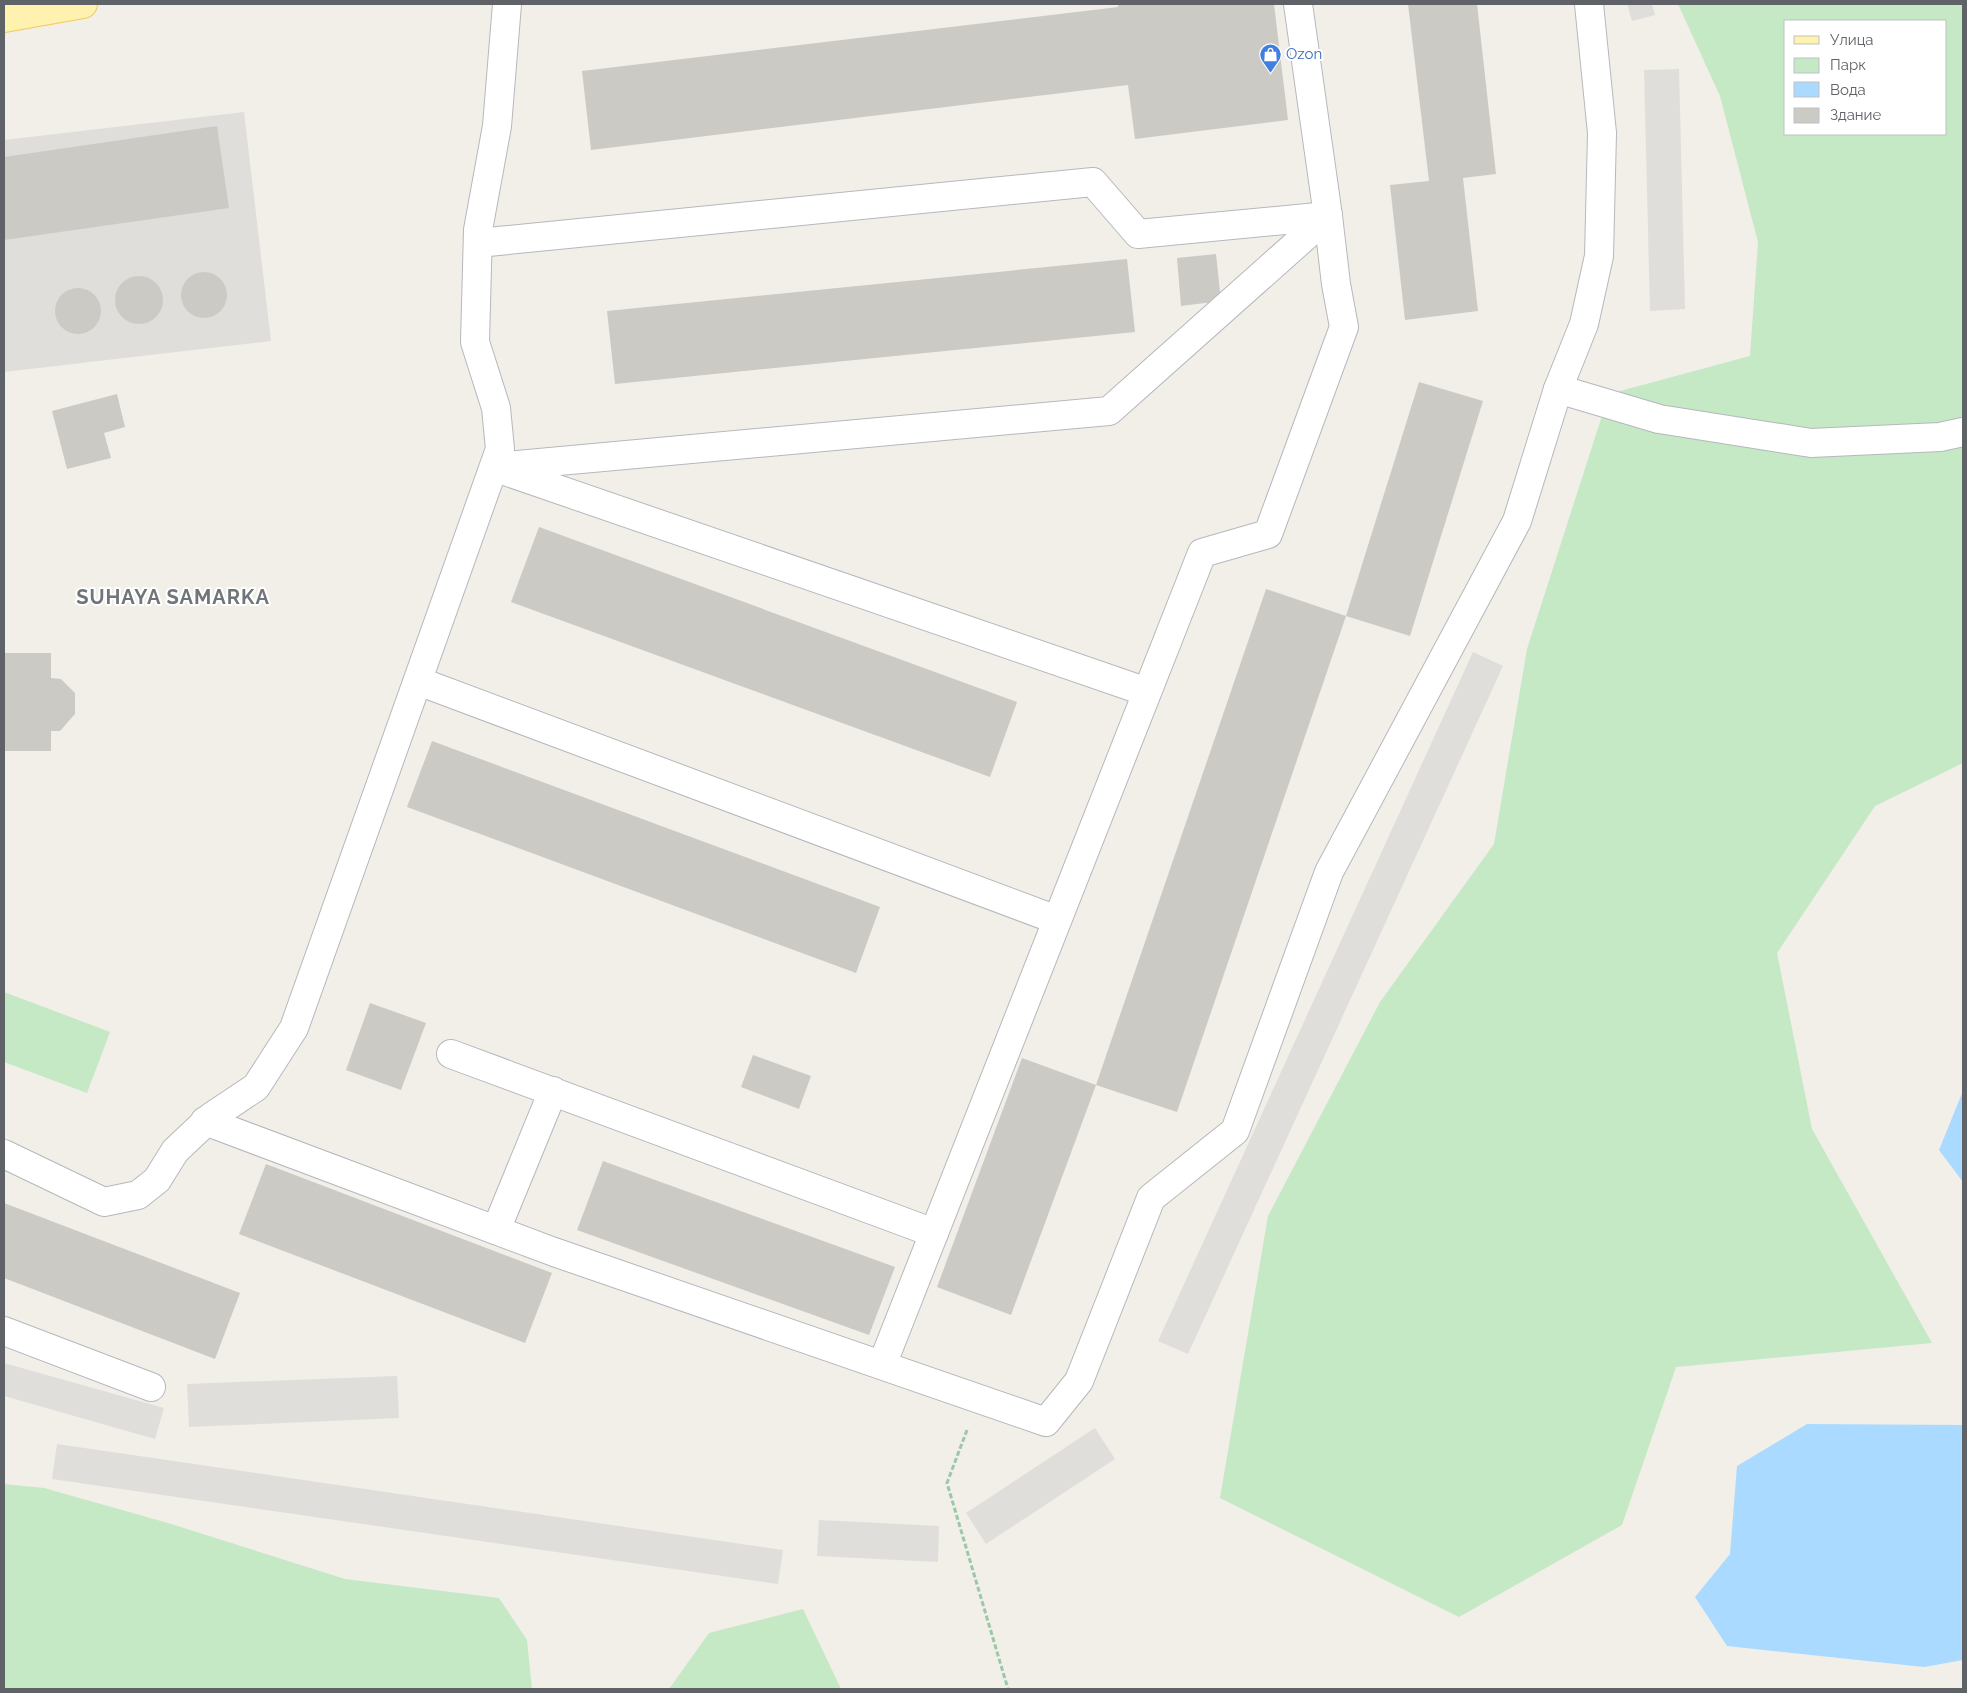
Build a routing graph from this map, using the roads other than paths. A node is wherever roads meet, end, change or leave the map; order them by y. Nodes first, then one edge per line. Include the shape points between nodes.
1 (84, 4) edge
2 (507, 4) edge
3 (1298, 4) edge
4 (1589, 4) edge
5 (4, 18) edge
6 (1328, 216) junction
7 (478, 243) junction
8 (1558, 389) junction
9 (1963, 432) edge
10 (494, 467) junction
11 (418, 681) junction
12 (1147, 692) junction
13 (1057, 920) junction
14 (451, 1054) dead end
15 (552, 1092) junction
16 (206, 1121) junction
17 (4, 1154) edge
18 (496, 1230) junction
19 (934, 1233) junction
20 (4, 1332) edge
21 (882, 1365) junction
22 (151, 1387) dead end

1 - 5 main road
2 - 7 street via 497,126
3 - 6 street
4 - 8 street via 1602,133 1599,256 1584,324
6 - 7 street via 1138,234 1093,182
6 - 10 street via 1109,411
6 - 12 street via 1344,327 1268,534 1202,553
7 - 10 street via 475,342 496,408 500,449
8 - 9 street via 1658,419 1811,443
8 - 21 street via 1517,521 1330,872 1235,1131 1151,1198 1079,1381 1046,1422
10 - 11 street
10 - 12 street
11 - 13 street
11 - 16 street via 294,1028 256,1087
12 - 13 street
13 - 19 street
14 - 15 street
15 - 18 street
15 - 19 street
16 - 17 street via 175,1151 156,1180 138,1195 104,1202
16 - 18 street
18 - 21 street
19 - 21 street
20 - 22 street

